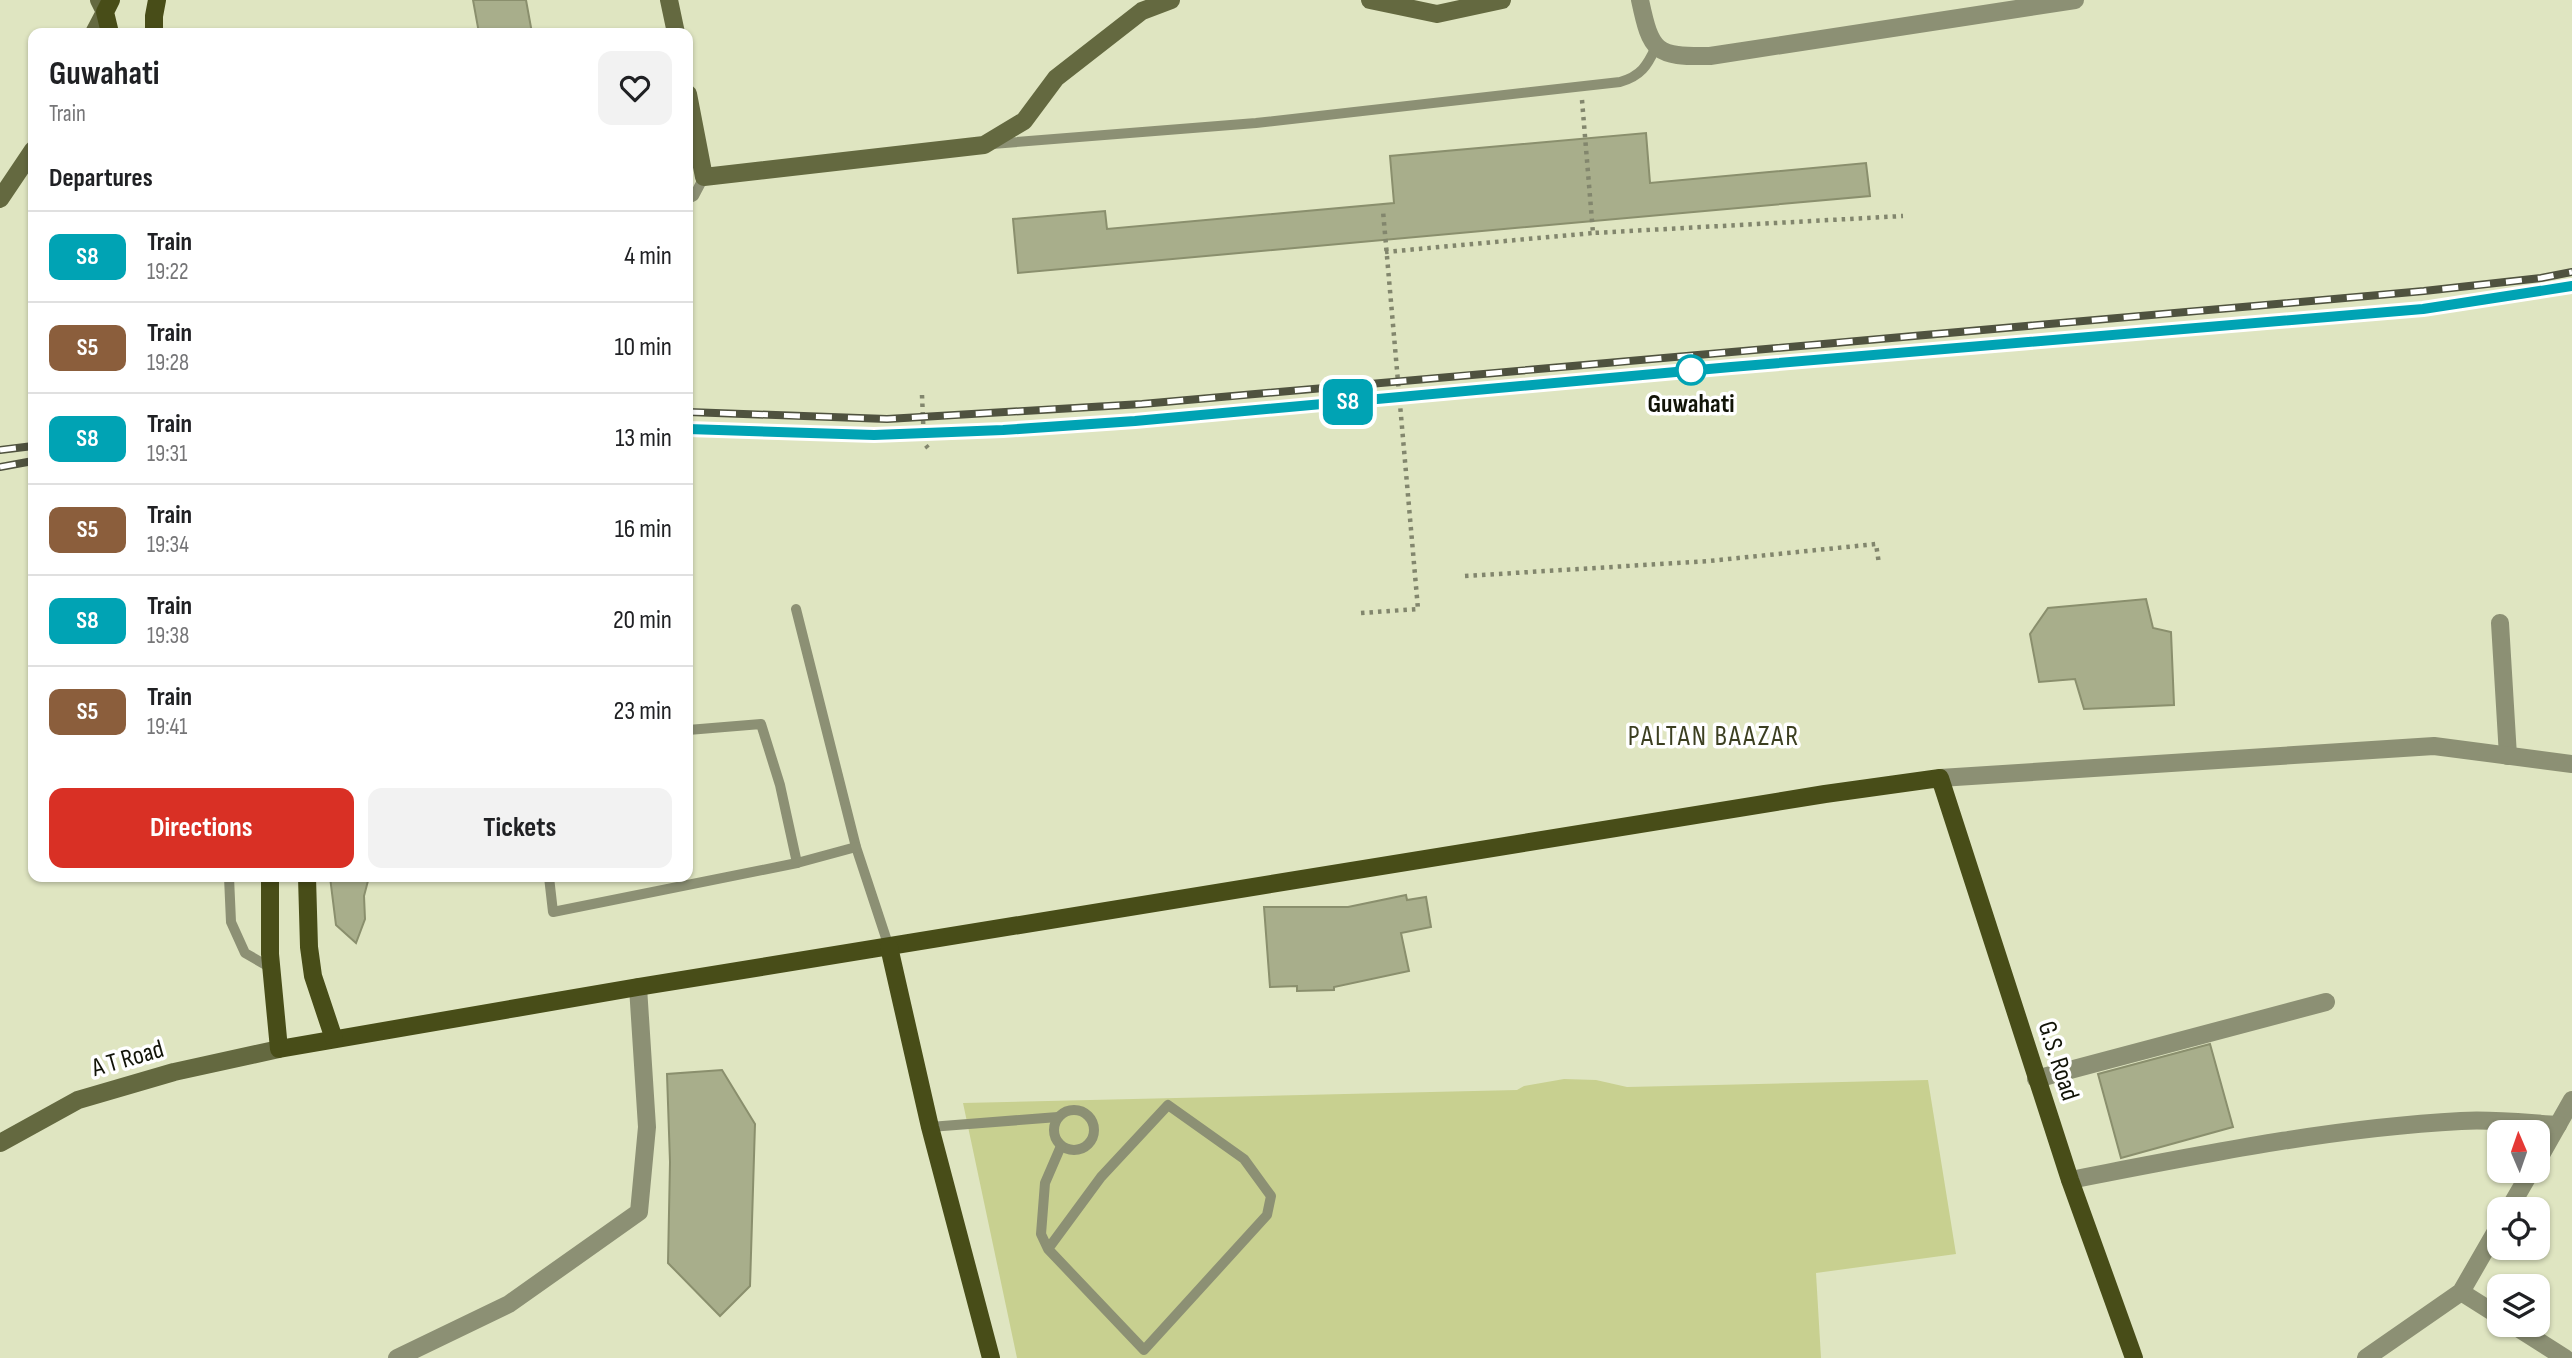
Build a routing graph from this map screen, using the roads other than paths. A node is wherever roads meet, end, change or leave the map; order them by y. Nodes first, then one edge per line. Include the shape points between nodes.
1 (158, 0) edge
2 (669, 0) edge
3 (1171, 0) edge
4 (1502, 0) edge
5 (1640, 0) edge
6 (2075, 0) edge
7 (1379, 1) edge
8 (105, 4) edge
9 (1970, 7) edge
10 (96, 28) edge
11 (109, 28) edge
12 (154, 28) edge
13 (675, 28) edge
14 (1656, 47) junction
15 (693, 120) edge
16 (985, 145) junction
17 (28, 158) edge
18 (704, 177) junction
19 (693, 196) edge
20 (0, 200) edge
21 (796, 609) dead end
22 (2500, 622) dead end
23 (693, 730) edge
24 (2508, 756) junction
25 (2572, 764) edge
26 (1940, 778) junction
27 (856, 847) junction
28 (797, 863) junction
29 (693, 879) edge
30 (229, 882) edge
31 (270, 882) edge
32 (307, 882) edge
33 (550, 882) edge
34 (674, 882) edge
35 (889, 947) junction
36 (271, 961) junction
37 (638, 987) junction
38 (2326, 1002) dead end
39 (334, 1039) junction
40 (279, 1049) junction
41 (2036, 1079) junction
42 (2572, 1100) edge
43 (1058, 1117) junction
44 (2558, 1125) junction
45 (930, 1126) junction
46 (2550, 1139) edge
47 (0, 1143) edge
48 (1061, 1146) junction
49 (2070, 1180) junction
50 (2487, 1247) edge
51 (1048, 1249) junction
52 (2461, 1292) junction
53 (2487, 1308) edge
54 (2532, 1337) edge
55 (397, 1358) edge
56 (991, 1358) edge
57 (2134, 1358) edge
58 (2366, 1358) edge
59 (2565, 1358) edge

1 - 12 main road
2 - 13 street
3 - 16 street via 1131,19 1056,78 1024,121
4 - 7 street via 1437,14
5 - 14 street via 1647,33
6 - 9 street
8 - 10 street
8 - 11 main road
9 - 14 street via 1710,56 1672,54
14 - 16 lane via 1646,69 1635,78 1581,88 1256,123
15 - 18 street
16 - 18 street
17 - 20 street
18 - 19 lane
21 - 27 lane
22 - 24 street
23 - 28 lane via 761,724
24 - 25 street
24 - 26 street via 2434,746
26 - 35 main road
26 - 41 main road, G.S. Road
27 - 28 lane
27 - 35 lane
28 - 29 lane
30 - 36 lane via 231,922 245,953
31 - 36 main road
32 - 39 main road via 313,976
33 - 34 lane via 553,912
35 - 37 main road
35 - 45 main road
36 - 40 main road
37 - 39 main road
37 - 55 street via 647,1127 639,1212 509,1304
38 - 41 street
39 - 40 main road
40 - 47 street, A T Road via 174,1072 78,1100
41 - 49 main road, G.S. Road
42 - 44 street
43 - 45 lane
43 - 48 lane via 1053,1132
43 - 48 lane via 1080,1110 1094,1128 1094,1136 1083,1148
44 - 46 street
44 - 49 street via 2465,1121 2359,1129
45 - 56 main road
48 - 51 lane via 1045,1184 1041,1234
49 - 57 main road, G.S. Road
50 - 52 street
51 - 51 lane via 1144,1350 1267,1215 1271,1196 1244,1159 1168,1105 1101,1177
52 - 53 street
52 - 58 street
54 - 59 street

